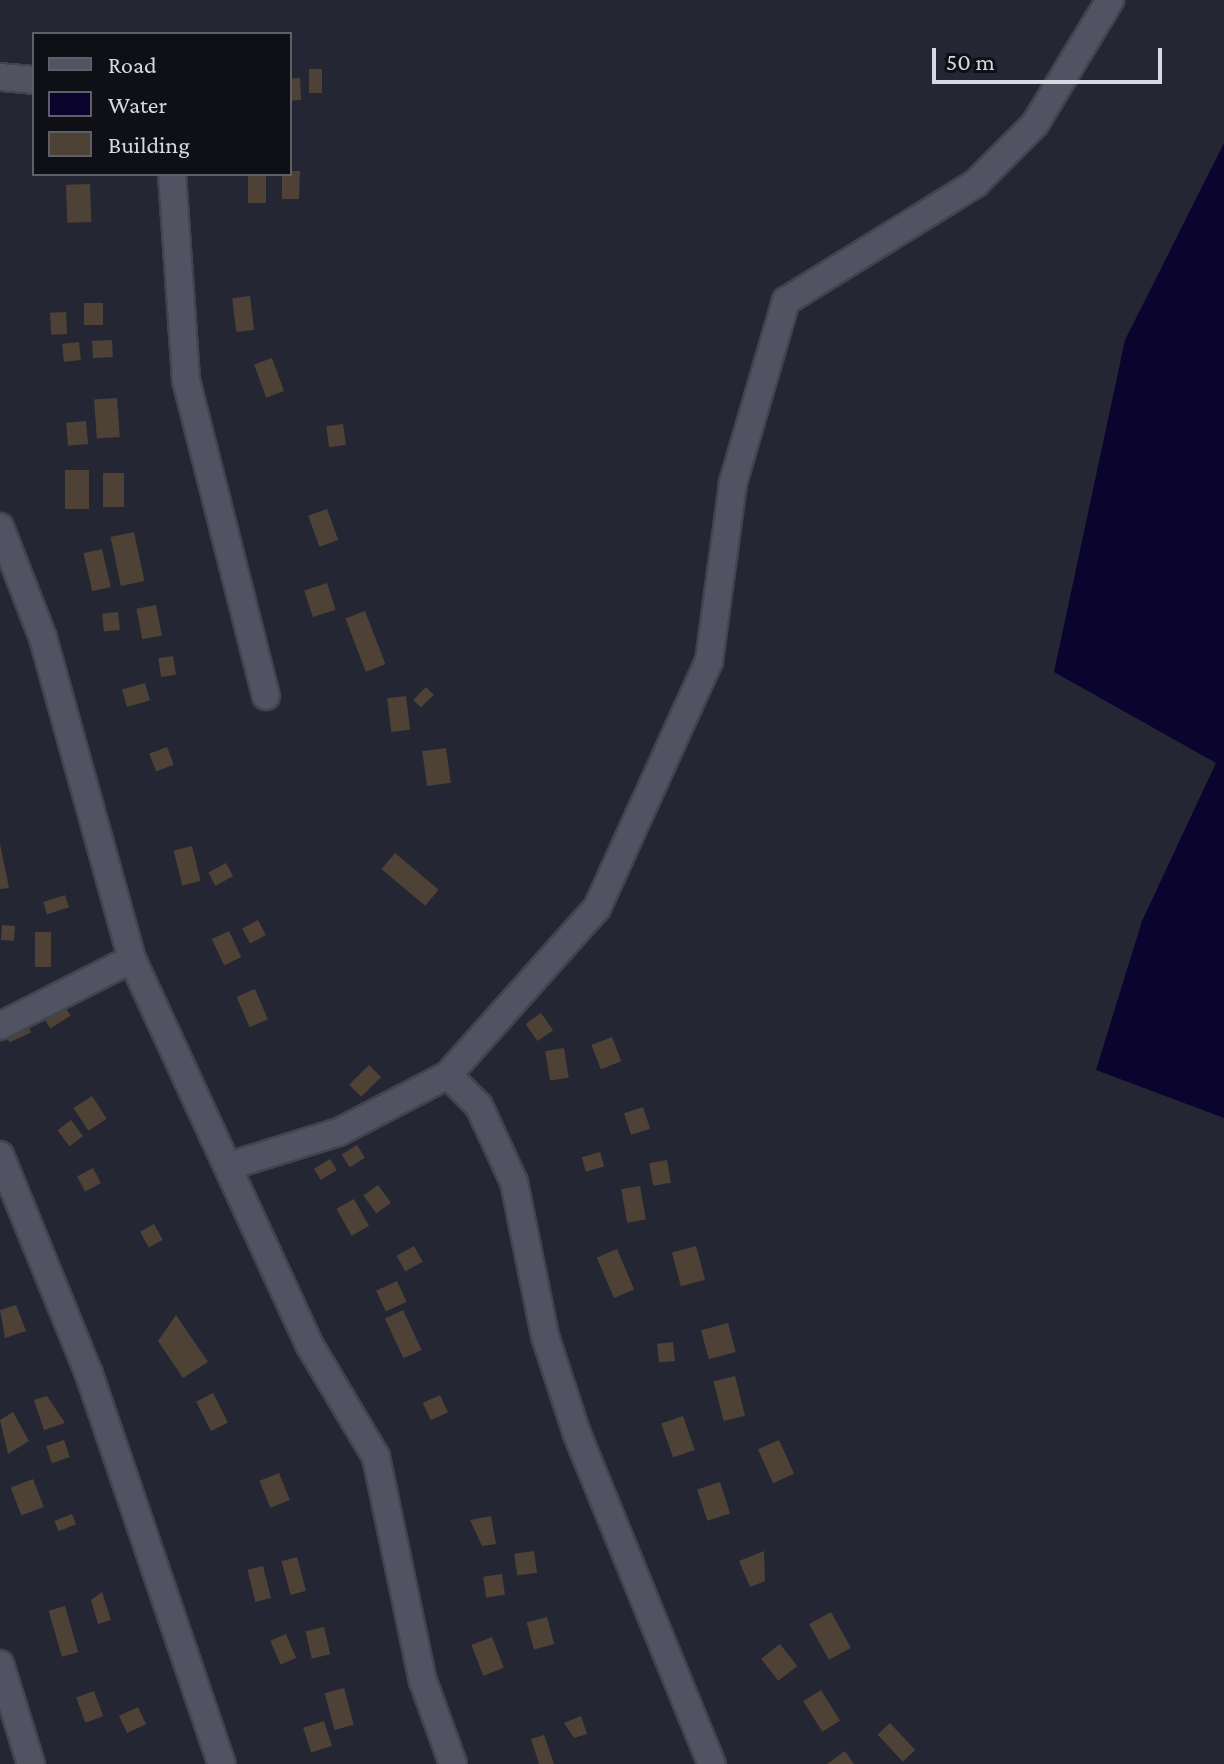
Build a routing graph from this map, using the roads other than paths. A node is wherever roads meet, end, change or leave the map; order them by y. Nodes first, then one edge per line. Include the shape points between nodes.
1 (1110, 0) edge
2 (0, 77) edge
3 (32, 80) edge
4 (172, 176) edge
5 (0, 527) edge
6 (266, 696) dead end
7 (132, 959) junction
8 (0, 1026) edge
9 (448, 1075) junction
10 (0, 1155) edge
11 (229, 1166) junction
12 (0, 1664) edge
13 (31, 1764) edge
14 (222, 1764) edge
15 (453, 1764) edge
16 (712, 1764) edge

1 - 9 street via 1035,124 976,183 786,301 733,483 709,661 597,908
2 - 3 street
4 - 6 street via 186,380
5 - 7 street via 43,638
7 - 8 street
7 - 11 street
9 - 11 street via 339,1132
9 - 16 street via 479,1106 514,1182 545,1336 577,1434
10 - 14 street via 89,1374
11 - 15 street via 309,1344 376,1457 423,1681
12 - 13 street

